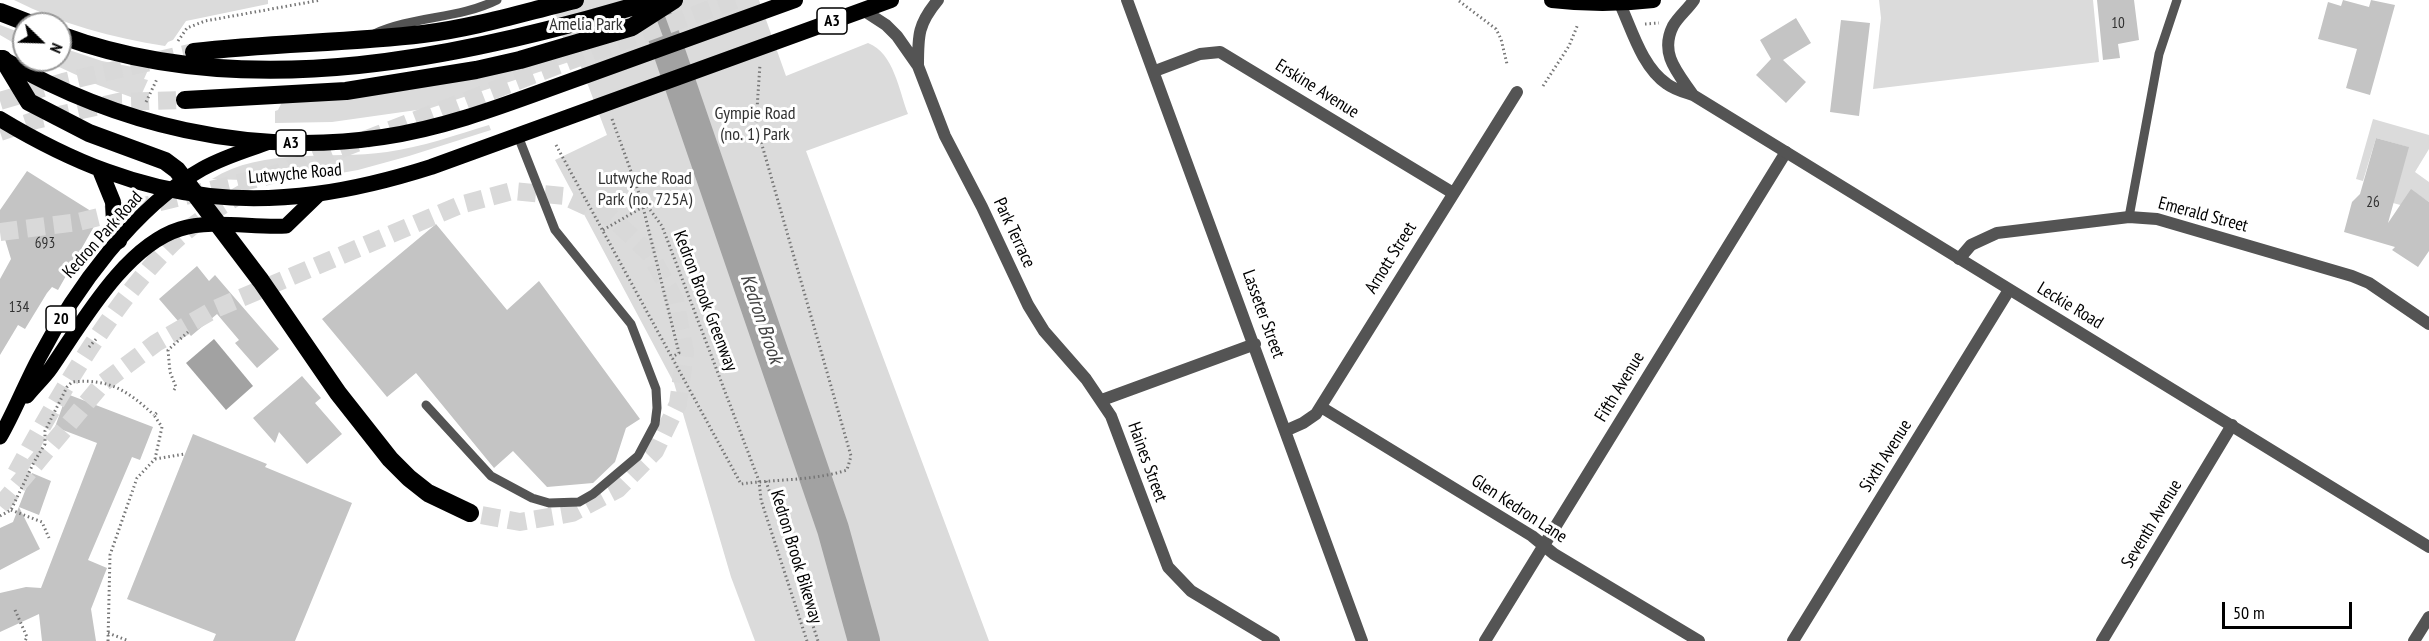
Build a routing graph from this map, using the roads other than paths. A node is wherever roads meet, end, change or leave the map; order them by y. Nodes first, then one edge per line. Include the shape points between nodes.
1 (497, 0) edge
2 (575, 0) edge
3 (655, 0) edge
4 (674, 0) edge
5 (795, 0) edge
6 (891, 0) edge
7 (938, 0) edge
8 (1128, 0) edge
9 (1552, 0) edge
10 (1653, 0) edge
11 (1694, 0) edge
12 (2177, 0) edge
13 (1620, 4) junction
14 (863, 10) junction
15 (72, 39) edge
16 (364, 39) junction
17 (194, 52) tunnel mouth
18 (2, 58) edge
19 (918, 66) junction
20 (1155, 71) junction
21 (1516, 92) dead end
22 (1693, 95) junction
23 (185, 100) tunnel mouth
24 (0, 119) edge
25 (518, 136) junction
26 (270, 142) junction
27 (1786, 152) junction
28 (100, 170) junction
29 (179, 185) junction
30 (1453, 194) junction
31 (197, 195) junction
32 (318, 195) junction
33 (2129, 217) junction
34 (219, 225) junction
35 (119, 241) junction
36 (1959, 259) junction
37 (2009, 290) junction
38 (2429, 324) edge
39 (1255, 344) junction
40 (1102, 400) junction
41 (426, 405) dead end
42 (17, 407) junction
43 (1321, 407) junction
44 (2232, 425) junction
45 (1285, 431) junction
46 (0, 436) edge
47 (470, 513) tunnel mouth
48 (1545, 545) junction
49 (2429, 547) edge
50 (2429, 617) edge
51 (1274, 641) edge
52 (1362, 641) edge
53 (1485, 641) edge
54 (1700, 641) edge
55 (1793, 641) edge
56 (2102, 641) edge
57 (2414, 641) edge

1 - 16 lane via 395,25
2 - 16 highway via 479,24
3 - 15 highway via 559,27 466,47 376,63 310,69 251,70 154,59
4 - 23 highway via 632,27 476,70 346,91
5 - 26 highway, Lutwyche Road / A3 via 490,110 419,130 345,142
6 - 14 highway, A3
7 - 19 street, Park Terrace via 921,25
8 - 20 street, Lasseter Street
9 - 13 highway
10 - 13 highway
11 - 22 street, Leckie Road via 1673,26 1667,45 1671,64
12 - 33 lane via 2159,54
13 - 22 street, Leckie Road via 1656,75 1668,85
14 - 19 street, Park Terrace via 897,36
14 - 25 highway, Lutwyche Road / A3 via 603,109
16 - 17 highway
18 - 26 highway, Lutwyche Road / A3 via 75,96 140,120 197,133
18 - 29 highway via 29,102 89,133 165,161 177,170
19 - 40 street, Park Terrace via 945,136 1028,305 1044,331
20 - 30 street, Erskine Avenue via 1200,54 1220,52
20 - 39 street, Lasseter Street
21 - 30 street, Arnott Street
22 - 27 street, Leckie Road
24 - 28 highway
25 - 32 highway, Lutwyche Road / A3 via 398,178
25 - 41 lane via 555,230 631,324 656,389 655,424 638,456 593,494 579,502 549,503 491,476
26 - 29 main road, Kedron Park Road / 20 via 218,161
27 - 36 street, Leckie Road
27 - 48 street, Fifth Avenue
28 - 29 highway via 151,186
28 - 35 highway via 112,202
29 - 31 highway
29 - 35 main road, Kedron Park Road / 20
30 - 43 street, Arnott Street
31 - 32 highway, Lutwyche Road / A3 via 261,199
31 - 34 highway
32 - 34 main road, Kedron Park Road via 286,226
33 - 36 street, Emerald Street via 1997,233 1971,245
33 - 38 street, Emerald Street via 2157,219 2352,276 2369,283
34 - 42 main road, Kedron Park Road via 179,229 139,253
34 - 47 highway via 338,393 390,459 429,493
35 - 42 main road, Kedron Park Road / 20 via 76,295 37,361
36 - 37 street, Leckie Road
37 - 44 street, Leckie Road
37 - 55 street, Sixth Avenue
39 - 40 street
39 - 45 street, Lasseter Street
40 - 51 street, Haines Street via 1120,437 1168,567 1191,591
42 - 46 main road, Kedron Park Road / 20
43 - 45 street, Arnott Street via 1310,419
43 - 48 street, Glen Kedron Lane
44 - 49 street, Leckie Road
44 - 56 street, Seventh Avenue
45 - 52 street, Lasseter Street
48 - 53 street, Fifth Avenue
48 - 54 street, Glen Kedron Lane
50 - 57 street

